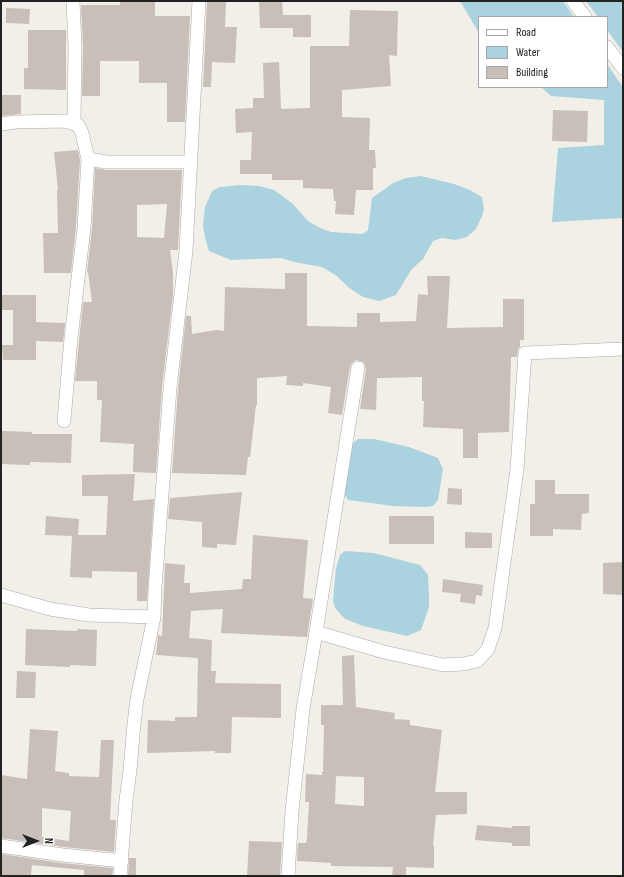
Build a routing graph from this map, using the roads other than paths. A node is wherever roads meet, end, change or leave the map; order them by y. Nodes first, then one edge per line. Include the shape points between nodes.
1 (73, 1) edge
2 (200, 1) edge
3 (573, 1) edge
4 (584, 16) edge
5 (608, 48) edge
6 (623, 68) edge
7 (1, 124) edge
8 (74, 124) junction
9 (88, 159) junction
10 (192, 162) junction
11 (623, 349) edge
12 (358, 368) dead end
13 (64, 421) dead end
14 (1, 595) edge
15 (154, 617) junction
16 (316, 632) junction
17 (1, 846) edge
18 (122, 861) junction
19 (120, 876) edge
20 (288, 876) edge

1 - 8 street
2 - 10 street
3 - 4 street
5 - 6 street
7 - 8 street via 65,121
8 - 9 street via 82,133
9 - 10 street via 106,162
9 - 13 street via 84,228
10 - 15 street via 186,251 170,388
11 - 16 street via 525,353 517,469 495,628 488,649 477,661 443,665 384,652
12 - 16 street
14 - 15 street via 50,609 89,615
15 - 18 street via 137,699
16 - 20 street via 303,709
17 - 18 street
18 - 19 street

